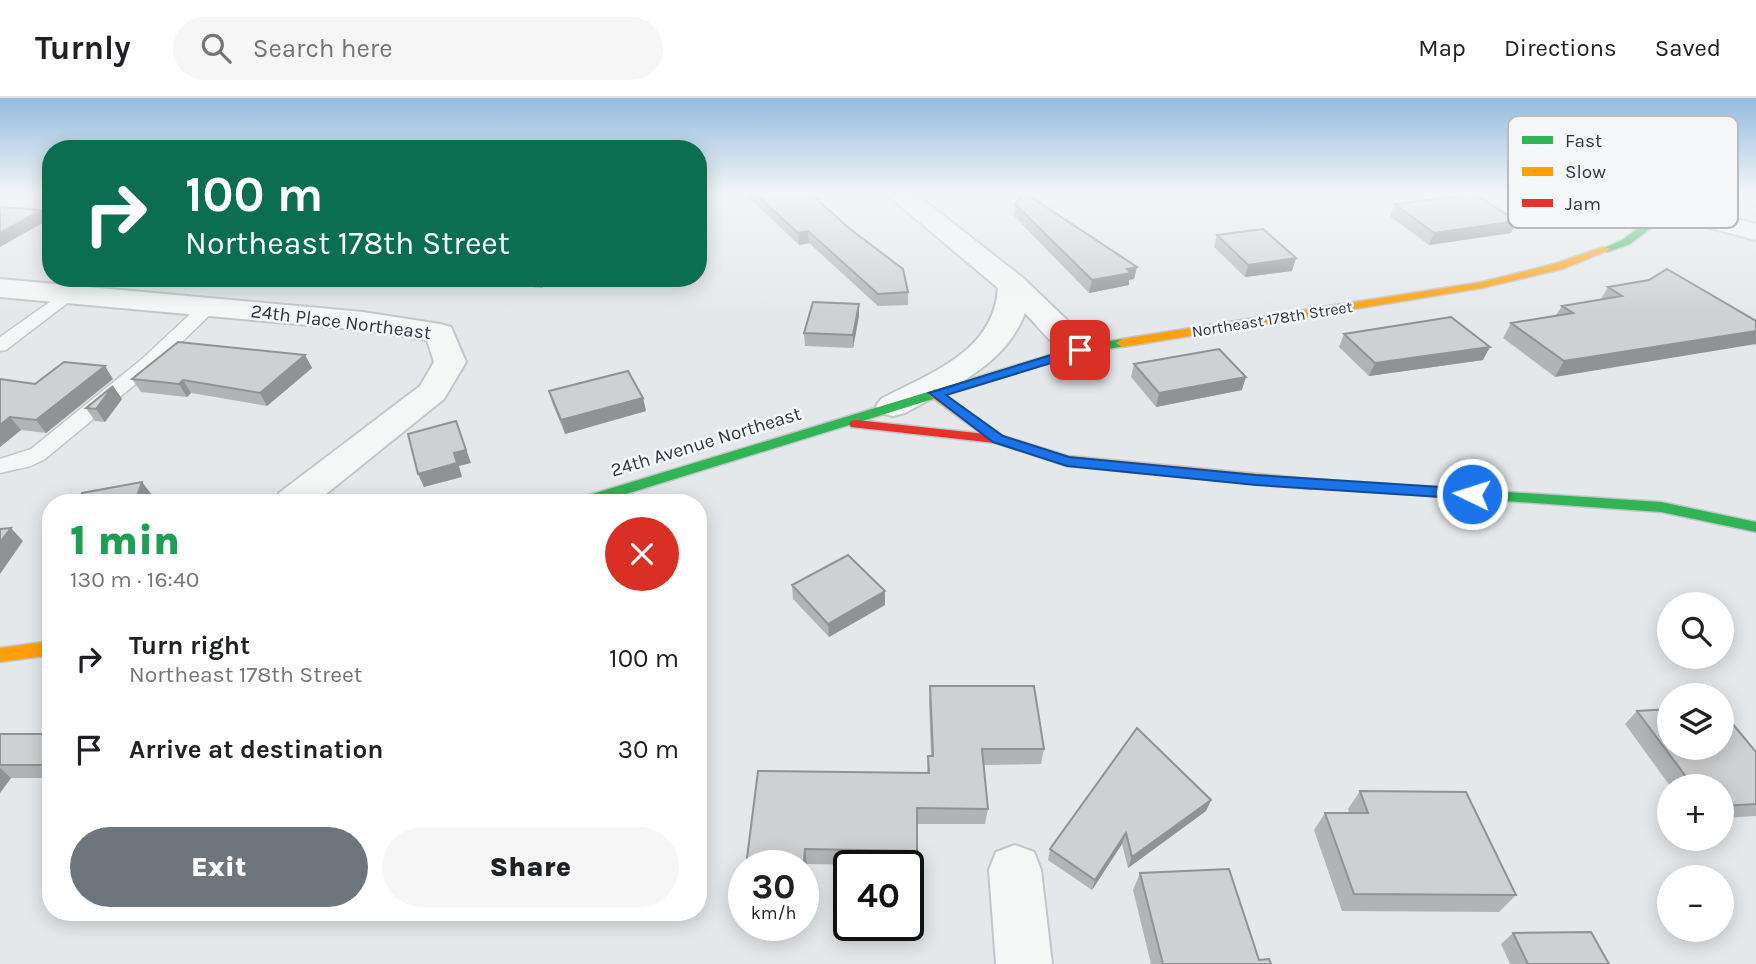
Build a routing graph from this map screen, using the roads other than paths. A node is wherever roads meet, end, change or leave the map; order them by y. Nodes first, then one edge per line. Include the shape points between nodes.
1 (955, 233) edge
2 (1638, 233) edge
3 (1013, 284) junction
4 (0, 288) edge
5 (68, 294) junction
6 (208, 307) junction
7 (0, 346) edge
8 (1080, 350) junction
9 (935, 393) junction
10 (893, 406) junction
11 (840, 422) junction
12 (998, 439) junction
13 (0, 466) edge
14 (302, 494) edge
15 (610, 494) edge
16 (1756, 527) edge
17 (42, 649) edge
18 (0, 655) edge
19 (1015, 870) dead end
20 (1024, 964) edge

1 - 3 street
2 - 8 main road, Northeast 178th Street via 1558,267 1482,285
3 - 8 street
3 - 10 street via 1010,316 993,343
4 - 5 street, 24th Place Northeast
5 - 6 street, 24th Place Northeast
5 - 7 lane
6 - 13 lane via 149,363 38,454
6 - 14 street, 24th Place Northeast via 440,332 450,362 432,392
8 - 9 main road, Northeast 178th Street
9 - 10 main road, Northeast 178th Street
9 - 12 main road
10 - 11 main road, Northeast 178th Street
11 - 12 main road
11 - 15 main road, 24th Avenue Northeast
12 - 16 main road via 1067,461 1256,480 1661,507
17 - 18 main road
19 - 20 street

